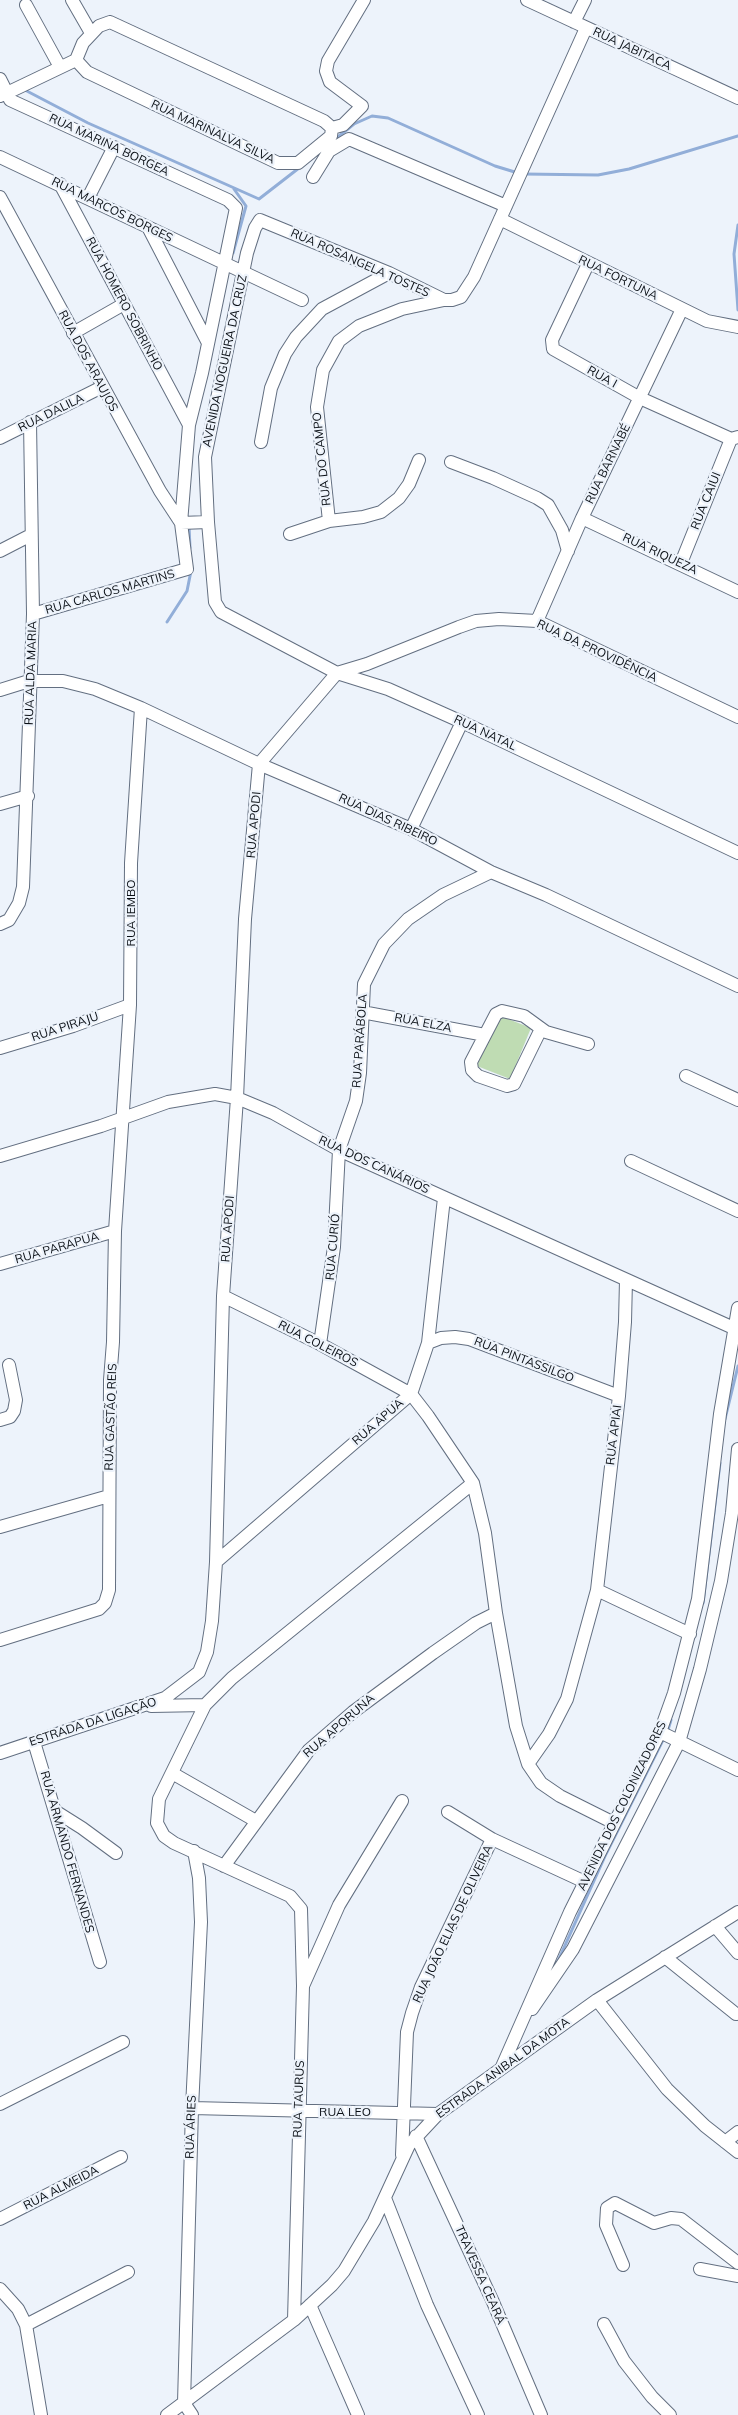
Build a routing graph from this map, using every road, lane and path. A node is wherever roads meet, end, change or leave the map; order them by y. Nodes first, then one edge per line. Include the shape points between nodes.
1 (72, 0) edge
2 (364, 0) edge
3 (527, 0) edge
4 (584, 0) edge
5 (26, 5) dead end
6 (574, 22) junction
7 (586, 28) junction
8 (90, 33) junction
9 (76, 60) junction
10 (60, 67) junction
11 (6, 89) edge
12 (738, 98) edge
13 (332, 128) junction
14 (114, 147) junction
15 (0, 157) edge
16 (313, 177) dead end
17 (60, 184) junction
18 (88, 198) junction
19 (222, 198) joint
20 (2, 203) edge
21 (506, 206) junction
22 (500, 219) junction
23 (260, 220) joint
24 (148, 227) junction
25 (588, 264) junction
26 (224, 265) junction
27 (242, 273) junction
28 (390, 273) junction
29 (302, 300) dead end
30 (444, 300) junction
31 (124, 304) junction
32 (682, 309) junction
33 (737, 327) edge
34 (73, 333) junction
35 (208, 342) junction
36 (102, 387) junction
37 (640, 398) junction
38 (30, 422) junction
39 (189, 425) junction
40 (0, 438) edge
41 (735, 438) edge
42 (261, 442) dead end
43 (419, 460) dead end
44 (451, 462) dead end
45 (582, 518) junction
46 (329, 521) junction
47 (184, 523) junction
48 (205, 523) junction
49 (290, 534) dead end
50 (31, 535) junction
51 (0, 551) edge
52 (568, 551) junction
53 (681, 563) junction
54 (187, 569) joint
55 (738, 592) edge
56 (33, 614) junction
57 (230, 617) joint
58 (537, 621) junction
59 (337, 673) junction
60 (29, 681) junction
61 (0, 690) edge
62 (141, 708) junction
63 (738, 717) edge
64 (462, 722) junction
65 (259, 764) junction
66 (28, 796) junction
67 (0, 804) edge
68 (411, 829) junction
69 (738, 853) edge
70 (491, 872) junction
71 (4, 922) edge
72 (738, 986) edge
73 (130, 1005) junction
74 (362, 1012) junction
75 (541, 1029) junction
76 (485, 1035) junction
77 (588, 1044) dead end
78 (0, 1048) edge
79 (686, 1076) dead end
80 (237, 1098) junction
81 (738, 1100) edge
82 (123, 1118) junction
83 (339, 1150) junction
84 (0, 1156) edge
85 (631, 1161) dead end
86 (444, 1198) junction
87 (738, 1211) edge
88 (115, 1231) junction
89 (0, 1264) edge
90 (626, 1280) junction
91 (223, 1296) junction
92 (738, 1308) edge
93 (736, 1329) edge
94 (428, 1343) junction
95 (320, 1344) junction
96 (9, 1365) dead end
97 (411, 1394) junction
98 (619, 1396) junction
99 (0, 1420) edge
100 (738, 1449) edge
101 (473, 1483) junction
102 (109, 1496) junction
103 (0, 1527) edge
104 (216, 1562) junction
105 (597, 1590) junction
106 (496, 1613) junction
107 (690, 1634) junction
108 (0, 1640) edge
109 (183, 1686) joint
110 (205, 1705) junction
111 (144, 1706) junction
112 (669, 1737) junction
113 (34, 1742) junction
114 (0, 1753) edge
115 (528, 1764) junction
116 (738, 1770) edge
117 (172, 1773) junction
118 (402, 1801) dead end
119 (55, 1812) junction
120 (448, 1812) dead end
121 (256, 1821) junction
122 (614, 1823) junction
123 (492, 1839) junction
124 (614, 1848) junction
125 (194, 1851) junction
126 (116, 1853) dead end
127 (224, 1866) junction
128 (585, 1882) junction
129 (738, 1912) edge
130 (715, 1926) junction
131 (738, 1953) edge
132 (665, 1957) junction
133 (100, 1962) dead end
134 (303, 1986) junction
135 (597, 2000) junction
136 (736, 2014) dead end
137 (518, 2029) junction
138 (123, 2042) dead end
139 (501, 2069) junction
140 (0, 2104) edge
141 (192, 2108) junction
142 (298, 2111) junction
143 (404, 2112) junction
144 (438, 2114) junction
145 (738, 2132) edge
146 (416, 2136) junction
147 (725, 2142) junction
148 (738, 2152) edge
149 (121, 2157) dead end
150 (402, 2159) junction
151 (385, 2198) junction
152 (0, 2219) edge
153 (738, 2263) edge
154 (623, 2265) dead end
155 (700, 2269) dead end
156 (128, 2272) dead end
157 (738, 2276) edge
158 (0, 2289) edge
159 (310, 2305) junction
160 (294, 2320) junction
161 (604, 2324) dead end
162 (26, 2325) junction
163 (184, 2404) junction
164 (41, 2415) edge
165 (167, 2415) edge
166 (192, 2415) edge
167 (358, 2415) edge
168 (478, 2415) edge
169 (541, 2415) edge
170 (669, 2415) edge

1 - 8 street
2 - 13 street via 328,61 326,72 330,82 362,106 343,125
3 - 6 street, RUA JABITACA
4 - 6 street
5 - 10 street
6 - 7 street, RUA JABITACA
7 - 12 street, RUA JABITACA
7 - 21 street
8 - 9 street
8 - 13 street via 105,23 118,24 324,121
9 - 10 street
9 - 13 street, RUA MARINALVA SILVA via 87,72 278,163 298,163 331,136
10 - 11 street
11 - 14 street, RUA MARINA BORGEA via 10,100
14 - 18 street
14 - 19 street, RUA MARINA BORGEA
15 - 17 street, RUA MARCOS BORGES
16 - 21 street via 328,151 349,139
17 - 18 street, RUA MARCOS BORGES
17 - 31 street, RUA HOMERO SOBRINHO
18 - 24 street, RUA MARCOS BORGES
19 - 26 street, AVENIDA NOGUEIRA DA CRUZ via 236,208
20 - 34 street, RUA DOS ARAUJOS
21 - 22 street
22 - 25 street, RUA FORTUNA
22 - 30 street, RUA ROSANGELA TOSTES via 474,277 461,297
23 - 27 street, AVENIDA NOGUEIRA DA CRUZ via 250,241
23 - 28 street, RUA ROSANGELA TOSTES
24 - 26 street, RUA MARCOS BORGES
24 - 35 street
25 - 32 street, RUA FORTUNA
25 - 37 street, RUA I via 552,340 553,348
26 - 27 street, RUA MARCOS BORGES
26 - 35 street, AVENIDA NOGUEIRA DA CRUZ
27 - 29 street, RUA MARCOS BORGES
27 - 48 street, AVENIDA NOGUEIRA DA CRUZ via 205,457
28 - 30 street, RUA ROSANGELA TOSTES
28 - 42 street via 322,309 296,337 277,370 271,388
30 - 46 street, RUA DO CAMPO via 402,309 358,326 339,341 323,370 317,407
31 - 34 street
31 - 39 street, RUA HOMERO SOBRINHO
32 - 33 street, RUA FORTUNA via 707,322
32 - 37 street, RUA BARNABÉ
34 - 36 street, RUA DOS ARAUJOS
35 - 39 street, AVENIDA NOGUEIRA DA CRUZ
36 - 38 street, RUA DALILA
36 - 47 street, RUA DOS ARAUJOS via 153,479
37 - 41 street, RUA I
37 - 45 street, RUA BARNABÉ
38 - 40 street, RUA DALILA
38 - 50 street, RUA ALDA MARIA
39 - 47 street, AVENIDA NOGUEIRA DA CRUZ
41 - 53 street, RUA CAIUI
43 - 46 street, RUA DO CAMPO via 409,484 381,512
44 - 52 street via 548,505 562,530
45 - 52 street, RUA BARNABÉ
45 - 53 street, RUA RIQUEZA
46 - 49 street, RUA DO CAMPO
47 - 48 street
47 - 54 street, AVENIDA NOGUEIRA DA CRUZ
48 - 57 street, AVENIDA NOGUEIRA DA CRUZ via 215,602 220,612
50 - 51 street
50 - 56 street, RUA ALDA MARIA
52 - 58 street, RUA BARNABÉ
53 - 55 street, RUA RIQUEZA
54 - 56 street, RUA CARLOS MARTINS
56 - 60 street, RUA ALDA MARIA
57 - 59 street, RUA NATAL
58 - 59 street, RUA DA PROVIDÊNCIA via 476,621
58 - 63 street, RUA DA PROVIDÊNCIA
59 - 64 street, RUA NATAL via 388,689
59 - 65 street
60 - 61 street, RUA DIAS RIBEIRO
60 - 62 street, RUA DIAS RIBEIRO via 63,681 95,689
60 - 66 street, RUA ALDA MARIA
62 - 65 street, RUA DIAS RIBEIRO
62 - 73 street, RUA IEMBO via 131,863
64 - 68 street
64 - 69 street, RUA NATAL
65 - 68 street, RUA DIAS RIBEIRO
65 - 80 street, RUA APODI via 245,919
66 - 67 street
66 - 71 street, RUA ALDA MARIA via 24,887 20,903
68 - 70 street, RUA DIAS RIBEIRO
70 - 72 street, RUA DIAS RIBEIRO
70 - 74 street, RUA PARÁBOLA via 443,895 395,932 384,944 364,984
73 - 78 street, RUA PIRAJU
73 - 82 street, RUA IEMBO
74 - 76 street, RUA ELZA
74 - 83 street, RUA PARÁBOLA via 356,1101
75 - 76 street via 524,1016 502,1011 496,1014
75 - 76 street via 514,1084 508,1086 478,1076 472,1070 471,1062
75 - 77 street
79 - 81 street
80 - 82 street, RUA DOS CANÁRIOS via 215,1094 197,1096 168,1102
80 - 83 street, RUA DOS CANÁRIOS via 253,1103
80 - 91 street, RUA APODI
82 - 84 street, RUA DOS CANÁRIOS
82 - 88 street, RUA GASTÃO REIS
83 - 86 street, RUA DOS CANÁRIOS
83 - 95 street, RUA CURIÓ via 334,1247
85 - 87 street
86 - 90 street, RUA DOS CANÁRIOS
86 - 94 street, RUA APUA
88 - 89 street, RUA PARAPUA
88 - 102 street, RUA GASTÃO REIS
90 - 93 street, RUA DOS CANÁRIOS
90 - 98 street, RUA APIAI
91 - 95 street, RUA COLEIROS
91 - 104 street, RUA APODI
92 - 93 street, AVENIDA DOS COLONIZADORES
93 - 107 street, AVENIDA DOS COLONIZADORES via 720,1414 701,1576
94 - 97 street, RUA APUA
94 - 98 street, RUA PINTASSILGO via 441,1338 469,1339
95 - 97 street, RUA COLEIROS
96 - 99 street via 15,1387 14,1411 10,1417
97 - 101 street via 452,1448
97 - 104 street, RUA APUA
98 - 105 street, RUA APIAI
100 - 112 street, AVENIDA DOS COLONIZADORES via 721,1581 700,1669
101 - 106 street via 485,1533
101 - 110 street via 232,1678
102 - 103 street
102 - 108 street, RUA GASTÃO REIS via 108,1590 105,1603 93,1612
104 - 109 street, RUA APODI via 207,1652 199,1672
105 - 107 street
105 - 115 street, RUA APIAI via 567,1699 549,1734
106 - 115 street via 516,1726
106 - 121 street, RUA APORUNA via 433,1653 353,1712 309,1750
107 - 112 street, AVENIDA DOS COLONIZADORES via 674,1693
109 - 111 street, ESTRADA DA LIGAÇÃO
110 - 111 street
110 - 117 street
111 - 113 street, ESTRADA DA LIGAÇÃO
112 - 116 street
112 - 122 street, AVENIDA DOS COLONIZADORES
112 - 124 street, AVENIDA DOS COLONIZADORES
113 - 114 street, ESTRADA DA LIGAÇÃO
113 - 119 street, RUA ARMANDO FERNANDES
115 - 122 street via 541,1783
117 - 121 street
117 - 125 street via 159,1799 157,1823 164,1836
118 - 134 street via 339,1905
119 - 126 street
119 - 133 street, RUA ARMANDO FERNANDES
120 - 123 street, RUA JOĀO ELIAS DE OLIVEIRA
121 - 127 street
122 - 124 street, AVENIDA DOS COLONIZADORES
123 - 128 street, RUA JOĀO ELIAS DE OLIVEIRA
123 - 143 street, RUA JOĀO ELIAS DE OLIVEIRA via 421,1987 412,2013 407,2032
124 - 128 street, AVENIDA DOS COLONIZADORES
124 - 137 street, AVENIDA DOS COLONIZADORES via 573,1949
125 - 127 street
125 - 141 street, RUA ÁRIES via 200,1878 201,1922
127 - 134 street, RUA TAURUS via 290,1896 301,1909
128 - 137 street, AVENIDA DOS COLONIZADORES
129 - 130 street, ESTRADA ANIBAL DA MOTA
130 - 131 street
130 - 132 street, ESTRADA ANIBAL DA MOTA
132 - 135 street, ESTRADA ANIBAL DA MOTA
132 - 136 street
134 - 142 street, RUA TAURUS
135 - 139 street, ESTRADA ANIBAL DA MOTA
135 - 147 street via 667,2089
137 - 139 street, AVENIDA DOS COLONIZADORES
138 - 140 street
139 - 144 street, ESTRADA ANIBAL DA MOTA
141 - 142 street, RUA LEO
141 - 163 street, RUA ÁRIES
142 - 143 street, RUA LEO
142 - 160 street, RUA TAURUS
143 - 144 street, RUA LEO
143 - 150 street, RUA JOĀO ELIAS DE OLIVEIRA
144 - 146 street, ESTRADA ANIBAL DA MOTA
145 - 147 street
146 - 150 street, ESTRADA ANIBAL DA MOTA
146 - 169 street, TRAVESSA CEARÁ
147 - 148 street
149 - 152 street, RUA ALMEIDA
150 - 151 street, ESTRADA ANIBAL DA MOTA
151 - 159 street, ESTRADA ANIBAL DA MOTA via 344,2271
151 - 168 street via 427,2305
153 - 154 street via 682,2219 671,2218 654,2223 620,2205 607,2208 606,2225
155 - 157 street
156 - 162 street
158 - 162 street via 18,2309
159 - 160 street, ESTRADA ANIBAL DA MOTA
159 - 167 street
160 - 163 street, ESTRADA ANIBAL DA MOTA
161 - 170 street via 624,2361
162 - 164 street
163 - 165 street, ESTRADA ANIBAL DA MOTA
163 - 166 street

